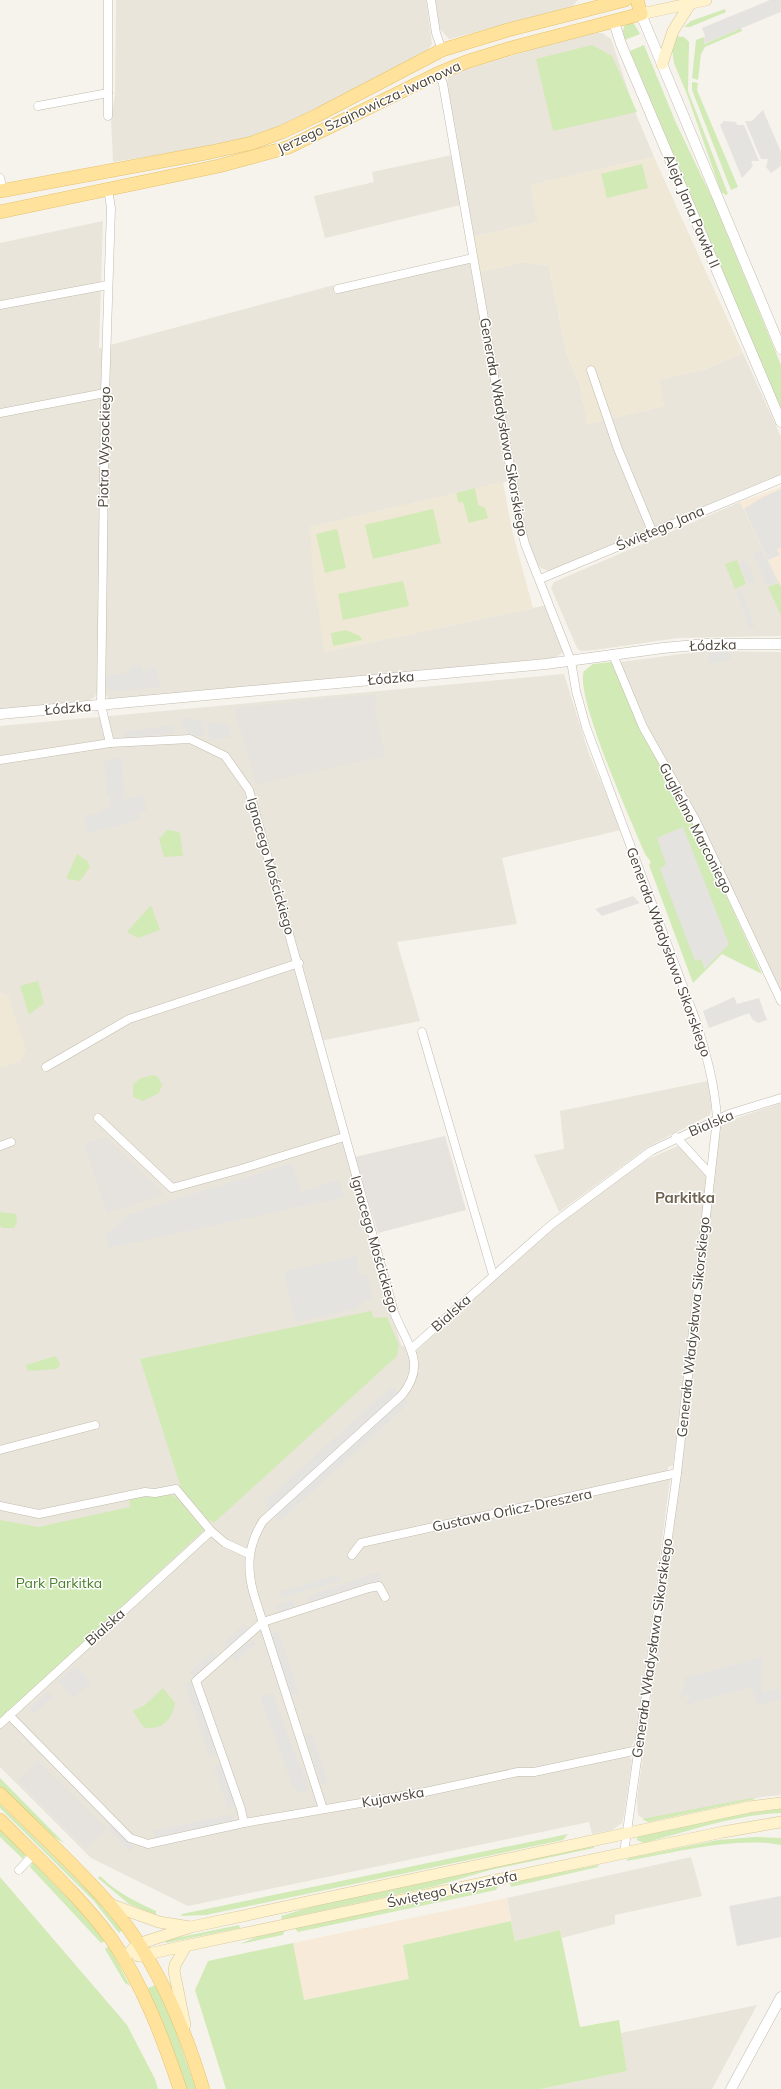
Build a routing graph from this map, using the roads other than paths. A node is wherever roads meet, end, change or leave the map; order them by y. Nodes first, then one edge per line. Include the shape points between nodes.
1 (108, 0) edge
2 (430, 0) edge
3 (625, 0) edge
4 (637, 0) edge
5 (706, 0) edge
6 (606, 2) edge
7 (690, 4) junction
8 (641, 14) junction
9 (614, 22) junction
10 (442, 50) junction
11 (662, 64) junction
12 (439, 73) junction
13 (108, 93) junction
14 (38, 106) dead end
15 (108, 116) dead end
16 (1, 187) edge
17 (108, 189) junction
18 (0, 212) edge
19 (473, 258) junction
20 (108, 285) junction
21 (338, 289) dead end
22 (0, 305) edge
23 (781, 350) edge
24 (591, 370) dead end
25 (105, 393) junction
26 (0, 413) edge
27 (781, 422) edge
28 (781, 479) edge
29 (652, 531) junction
30 (540, 580) junction
31 (781, 644) edge
32 (613, 655) junction
33 (571, 661) junction
34 (101, 705) junction
35 (0, 714) edge
36 (110, 744) junction
37 (0, 760) edge
38 (299, 963) junction
39 (781, 1001) edge
40 (422, 1032) dead end
41 (46, 1067) dead end
42 (781, 1098) edge
43 (98, 1118) dead end
44 (717, 1119) junction
45 (344, 1137) junction
46 (676, 1137) junction
47 (11, 1142) dead end
48 (0, 1146) edge
49 (710, 1174) junction
50 (493, 1275) junction
51 (411, 1349) junction
52 (95, 1425) dead end
53 (0, 1450) edge
54 (677, 1473) junction
55 (0, 1506) edge
56 (211, 1531) junction
57 (249, 1554) junction
58 (352, 1555) dead end
59 (385, 1597) dead end
60 (263, 1622) junction
61 (9, 1715) junction
62 (0, 1724) edge
63 (638, 1750) junction
64 (0, 1794) edge
65 (781, 1803) edge
66 (323, 1809) junction
67 (0, 1820) edge
68 (781, 1822) edge
69 (244, 1823) junction
70 (627, 1833) junction
71 (624, 1853) junction
72 (33, 1855) junction
73 (19, 1870) dead end
74 (109, 1904) junction
75 (191, 1927) junction
76 (186, 1946) junction
77 (142, 1949) junction
78 (123, 1959) junction
79 (781, 1997) edge
80 (189, 2045) junction
81 (180, 2089) edge
82 (203, 2089) edge
83 (731, 2089) edge

1 - 13 street
2 - 10 street
3 - 6 main road, Jerzego Szajnowicza-Iwanowa
4 - 8 main road, Aleja Jana Pawła II
5 - 7 main road
6 - 9 main road, Aleja Jana Pawła II
6 - 10 main road, Jerzego Szajnowicza-Iwanowa
7 - 8 main road
7 - 11 main road via 673,31
8 - 9 main road, Jerzego Szajnowicza-Iwanowa
8 - 11 street, Aleja Jana Pawła II
9 - 12 main road, Jerzego Szajnowicza-Iwanowa via 511,48
9 - 27 street, Aleja Jana Pawła II via 621,44
10 - 16 main road, Jerzego Szajnowicza-Iwanowa via 316,116 252,143
11 - 23 street, Aleja Jana Pawła II
12 - 17 main road, Jerzego Szajnowicza-Iwanowa via 288,147 219,166
12 - 19 street, Generała Władysława Sikorskiego
13 - 14 street
13 - 15 street
17 - 18 main road, Jerzego Szajnowicza-Iwanowa
17 - 20 street, Piotra Wysockiego via 111,208
19 - 21 street
19 - 30 street, Generała Władysława Sikorskiego via 520,524
20 - 22 street
20 - 25 street, Piotra Wysockiego
24 - 29 street via 618,449
25 - 26 street
25 - 34 street, Piotra Wysockiego
28 - 29 street, Świętego Jana
29 - 30 street, Świętego Jana
30 - 33 street, Generała Władysława Sikorskiego
31 - 32 street, Łódzka via 706,644
32 - 33 street, Łódzka
32 - 39 street, Guglielmo Marconiego via 643,727 696,821
33 - 34 street, Łódzka
33 - 44 street, Generała Władysława Sikorskiego via 586,727 696,1021 710,1066
34 - 35 street, Łódzka
34 - 36 street
36 - 37 street, Ignacego Mościckiego
36 - 38 street, Ignacego Mościckiego via 190,739 224,756 249,790
38 - 41 street via 129,1019
38 - 45 street, Ignacego Mościckiego
40 - 50 street
42 - 44 street, Bialska
43 - 45 street via 172,1188
44 - 46 street, Bialska
44 - 49 street, Generała Władysława Sikorskiego
45 - 51 street, Ignacego Mościckiego via 394,1312
46 - 49 street
46 - 50 street, Bialska via 651,1150 608,1182 551,1225
47 - 48 street
49 - 54 street, Generała Władysława Sikorskiego
50 - 51 street, Bialska
51 - 57 street via 415,1361 408,1388 263,1521 255,1533
52 - 53 street
54 - 58 street, Gustawa Orlicz-Dreszera via 361,1543
54 - 63 street, Generała Władysława Sikorskiego
55 - 56 street via 39,1514 145,1492 176,1489
56 - 57 street via 225,1543
56 - 61 street, Bialska
57 - 60 street via 250,1582
59 - 60 street via 379,1586 369,1588
60 - 66 street
60 - 69 street via 196,1682 234,1787
61 - 62 street, Bialska
61 - 69 street, Kujawska via 130,1838 148,1844
63 - 66 street, Kujawska via 534,1772 518,1772 424,1792
63 - 70 street, Generała Władysława Sikorskiego
64 - 74 main road
65 - 70 main road, Świętego Krzysztofa via 749,1807
66 - 69 street, Kujawska
67 - 72 main road
68 - 71 main road, Świętego Krzysztofa
70 - 71 street, Generała Władysława Sikorskiego
70 - 75 main road, Świętego Krzysztofa
71 - 76 main road, Świętego Krzysztofa
72 - 73 street
72 - 78 main road via 89,1912
74 - 75 main road via 159,1922
74 - 77 main road
75 - 77 main road, Świętego Krzysztofa
76 - 77 main road, Świętego Krzysztofa
76 - 80 main road via 174,1971
77 - 78 main road
77 - 80 main road via 163,1986
78 - 81 main road via 167,2047
79 - 83 street
80 - 82 main road

